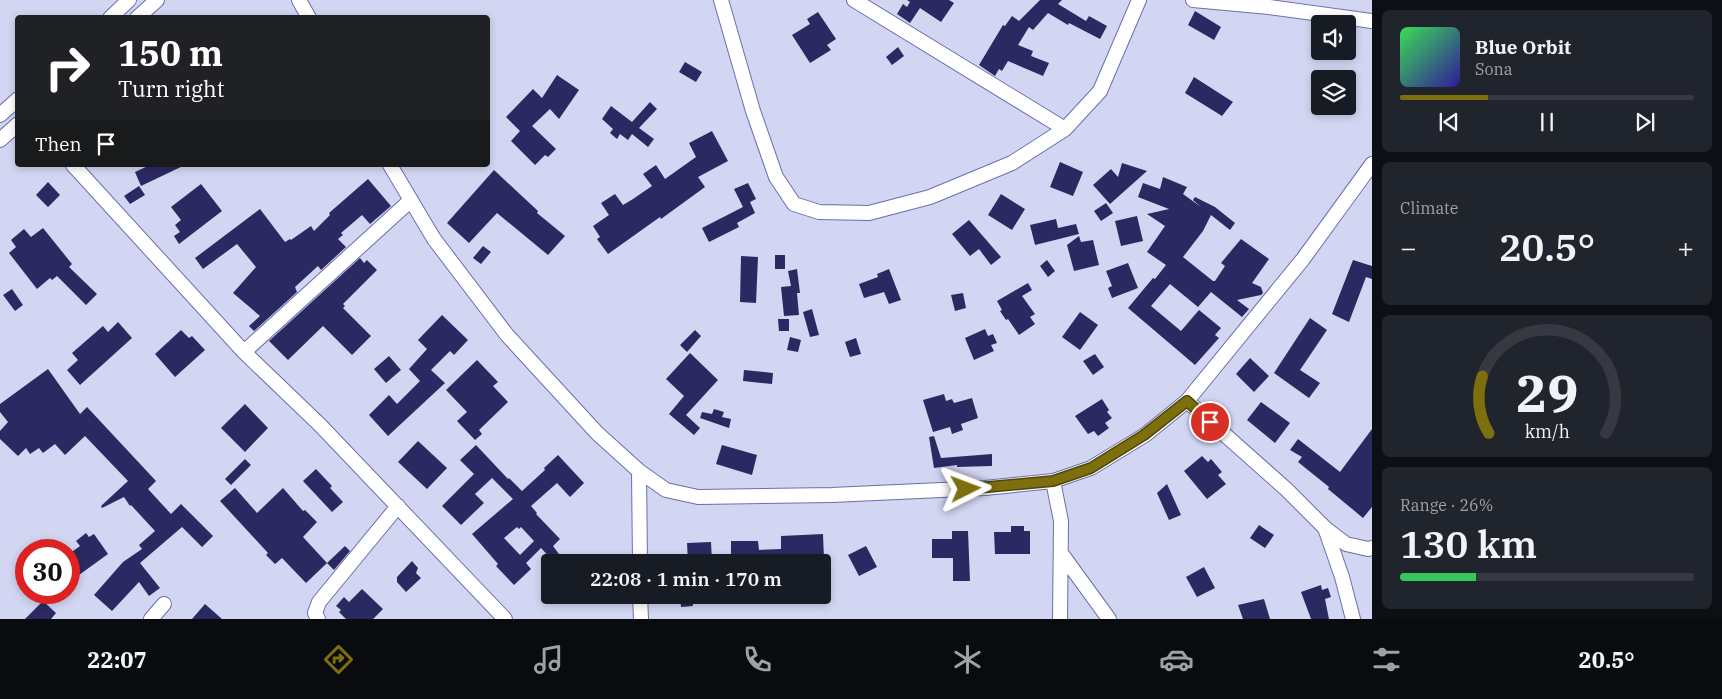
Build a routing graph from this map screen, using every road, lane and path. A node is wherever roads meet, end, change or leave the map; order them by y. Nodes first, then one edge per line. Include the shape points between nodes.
1 (129, 0) edge
2 (157, 0) edge
3 (299, 0) edge
4 (721, 0) edge
5 (854, 0) edge
6 (1139, 0) edge
7 (1193, 0) edge
8 (113, 15) edge
9 (140, 15) edge
10 (307, 15) edge
11 (1372, 21) edge
12 (15, 102) edge
13 (0, 115) edge
14 (15, 127) edge
15 (1065, 129) junction
16 (0, 140) edge
17 (1372, 164) edge
18 (75, 167) edge
19 (391, 167) edge
20 (411, 200) junction
21 (244, 352) junction
22 (1187, 401) junction
23 (639, 471) junction
24 (1053, 481) junction
25 (398, 506) junction
26 (1325, 528) junction
27 (1372, 548) edge
28 (1061, 553) junction
29 (640, 554) edge
30 (164, 604) dead end
31 (640, 604) edge
32 (151, 619) edge
33 (318, 619) edge
34 (505, 619) edge
35 (641, 619) edge
36 (1060, 619) edge
37 (1109, 619) edge
38 (1353, 619) edge

1 - 8 street
2 - 9 street
3 - 10 street
4 - 15 street via 776,177 794,204 819,212 869,213 930,197 1012,163
5 - 15 street
6 - 15 street via 1100,91
7 - 11 street
12 - 13 street
14 - 16 street
17 - 22 street via 1303,259
18 - 21 street
19 - 20 street
20 - 21 street
20 - 23 street via 434,239 506,335 597,433
21 - 25 street
22 - 24 street via 1144,435 1091,468
22 - 26 street
23 - 24 street via 666,490 698,497 985,488
23 - 29 street
24 - 28 street via 1061,522
25 - 33 street via 319,602 315,613
25 - 34 street
26 - 27 street via 1346,544
26 - 38 street
28 - 36 street
28 - 37 street
30 - 32 street
31 - 35 street

